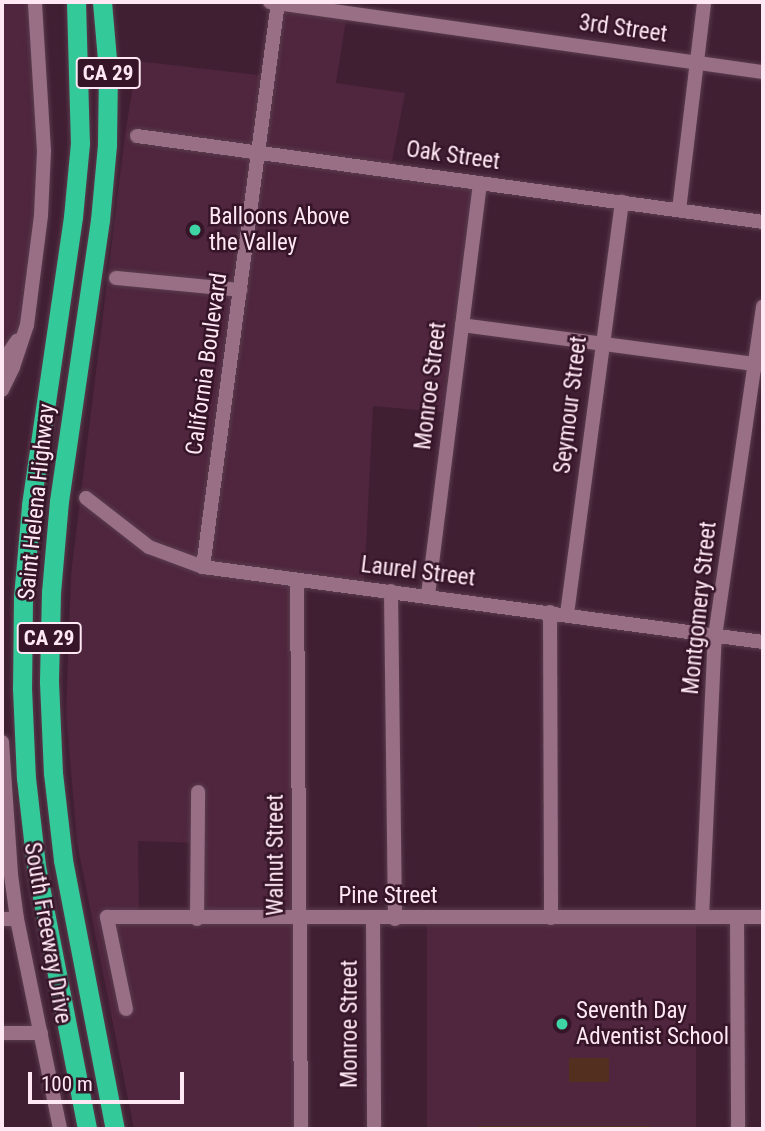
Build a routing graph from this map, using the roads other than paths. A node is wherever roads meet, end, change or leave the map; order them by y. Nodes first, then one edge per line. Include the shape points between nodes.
1 (35, 2) edge
2 (76, 2) edge
3 (102, 2) edge
4 (108, 2) edge
5 (274, 2) edge
6 (704, 2) edge
7 (697, 62) junction
8 (763, 72) edge
9 (137, 136) dead end
10 (107, 145) junction
11 (258, 153) junction
12 (480, 183) junction
13 (622, 202) junction
14 (679, 210) junction
15 (763, 222) edge
16 (116, 278) dead end
17 (240, 290) junction
18 (763, 306) edge
19 (26, 325) junction
20 (462, 325) junction
21 (601, 344) junction
22 (2, 363) edge
23 (759, 365) edge
24 (2, 390) edge
25 (86, 498) dead end
26 (203, 567) junction
27 (297, 581) junction
28 (391, 591) junction
29 (428, 595) junction
30 (550, 612) junction
31 (567, 614) junction
32 (715, 636) junction
33 (763, 642) edge
34 (2, 742) edge
35 (198, 792) dead end
36 (702, 917) junction
37 (737, 917) junction
38 (763, 917) edge
39 (551, 918) junction
40 (2, 919) edge
41 (17, 919) junction
42 (197, 919) junction
43 (373, 919) junction
44 (394, 919) junction
45 (299, 920) junction
46 (126, 1009) dead end
47 (2, 1033) edge
48 (41, 1033) junction
49 (61, 1129) edge
50 (87, 1129) edge
51 (115, 1129) edge
52 (301, 1129) edge
53 (374, 1129) edge
54 (737, 1129) edge

1 - 19 street via 44,176
2 - 50 highway, Saint Helena Highway / CA 29 via 80,143 31,506 22,688 36,866
3 - 10 highway, Saint Helena Highway / CA 29 via 108,70
4 - 10 highway via 114,47
5 - 7 street, 3rd Street
5 - 11 street, California Boulevard
6 - 7 street
7 - 8 street, 3rd Street
7 - 14 street
9 - 11 street, Oak Street
10 - 51 highway, Saint Helena Highway / CA 29 via 59,501 49,682 62,860
11 - 12 street, Oak Street
11 - 17 street, California Boulevard
12 - 13 street, Oak Street
12 - 20 street, Monroe Street
13 - 14 street, Oak Street
13 - 21 street, Seymour Street
14 - 15 street, Oak Street
16 - 17 street
17 - 26 street, California Boulevard
18 - 23 street, Montgomery Street
19 - 22 street
19 - 24 street
20 - 21 street
20 - 29 street, Monroe Street
21 - 23 street
21 - 31 street, Seymour Street
23 - 32 street, Montgomery Street
25 - 26 street, Laurel Street via 149,547
26 - 27 street, Laurel Street
27 - 28 street, Laurel Street
27 - 45 street, Walnut Street
28 - 29 street, Laurel Street
28 - 44 street
29 - 30 street, Laurel Street
30 - 31 street, Laurel Street
30 - 39 street
31 - 32 street, Laurel Street
32 - 33 street, Laurel Street
32 - 36 street, Montgomery Street
34 - 41 street, South Freeway Drive
35 - 42 street
36 - 37 street, Pine Street
36 - 39 street, Pine Street
37 - 38 street, Pine Street
37 - 54 street
39 - 44 street, Pine Street
40 - 41 street
41 - 48 street, South Freeway Drive
42 - 45 street, Pine Street
42 - 46 street, Pine Street via 107,917
43 - 44 street, Pine Street
43 - 45 street, Pine Street
43 - 53 street, Monroe Street
45 - 52 street, Walnut Street
47 - 48 street
48 - 49 street, South Freeway Drive

